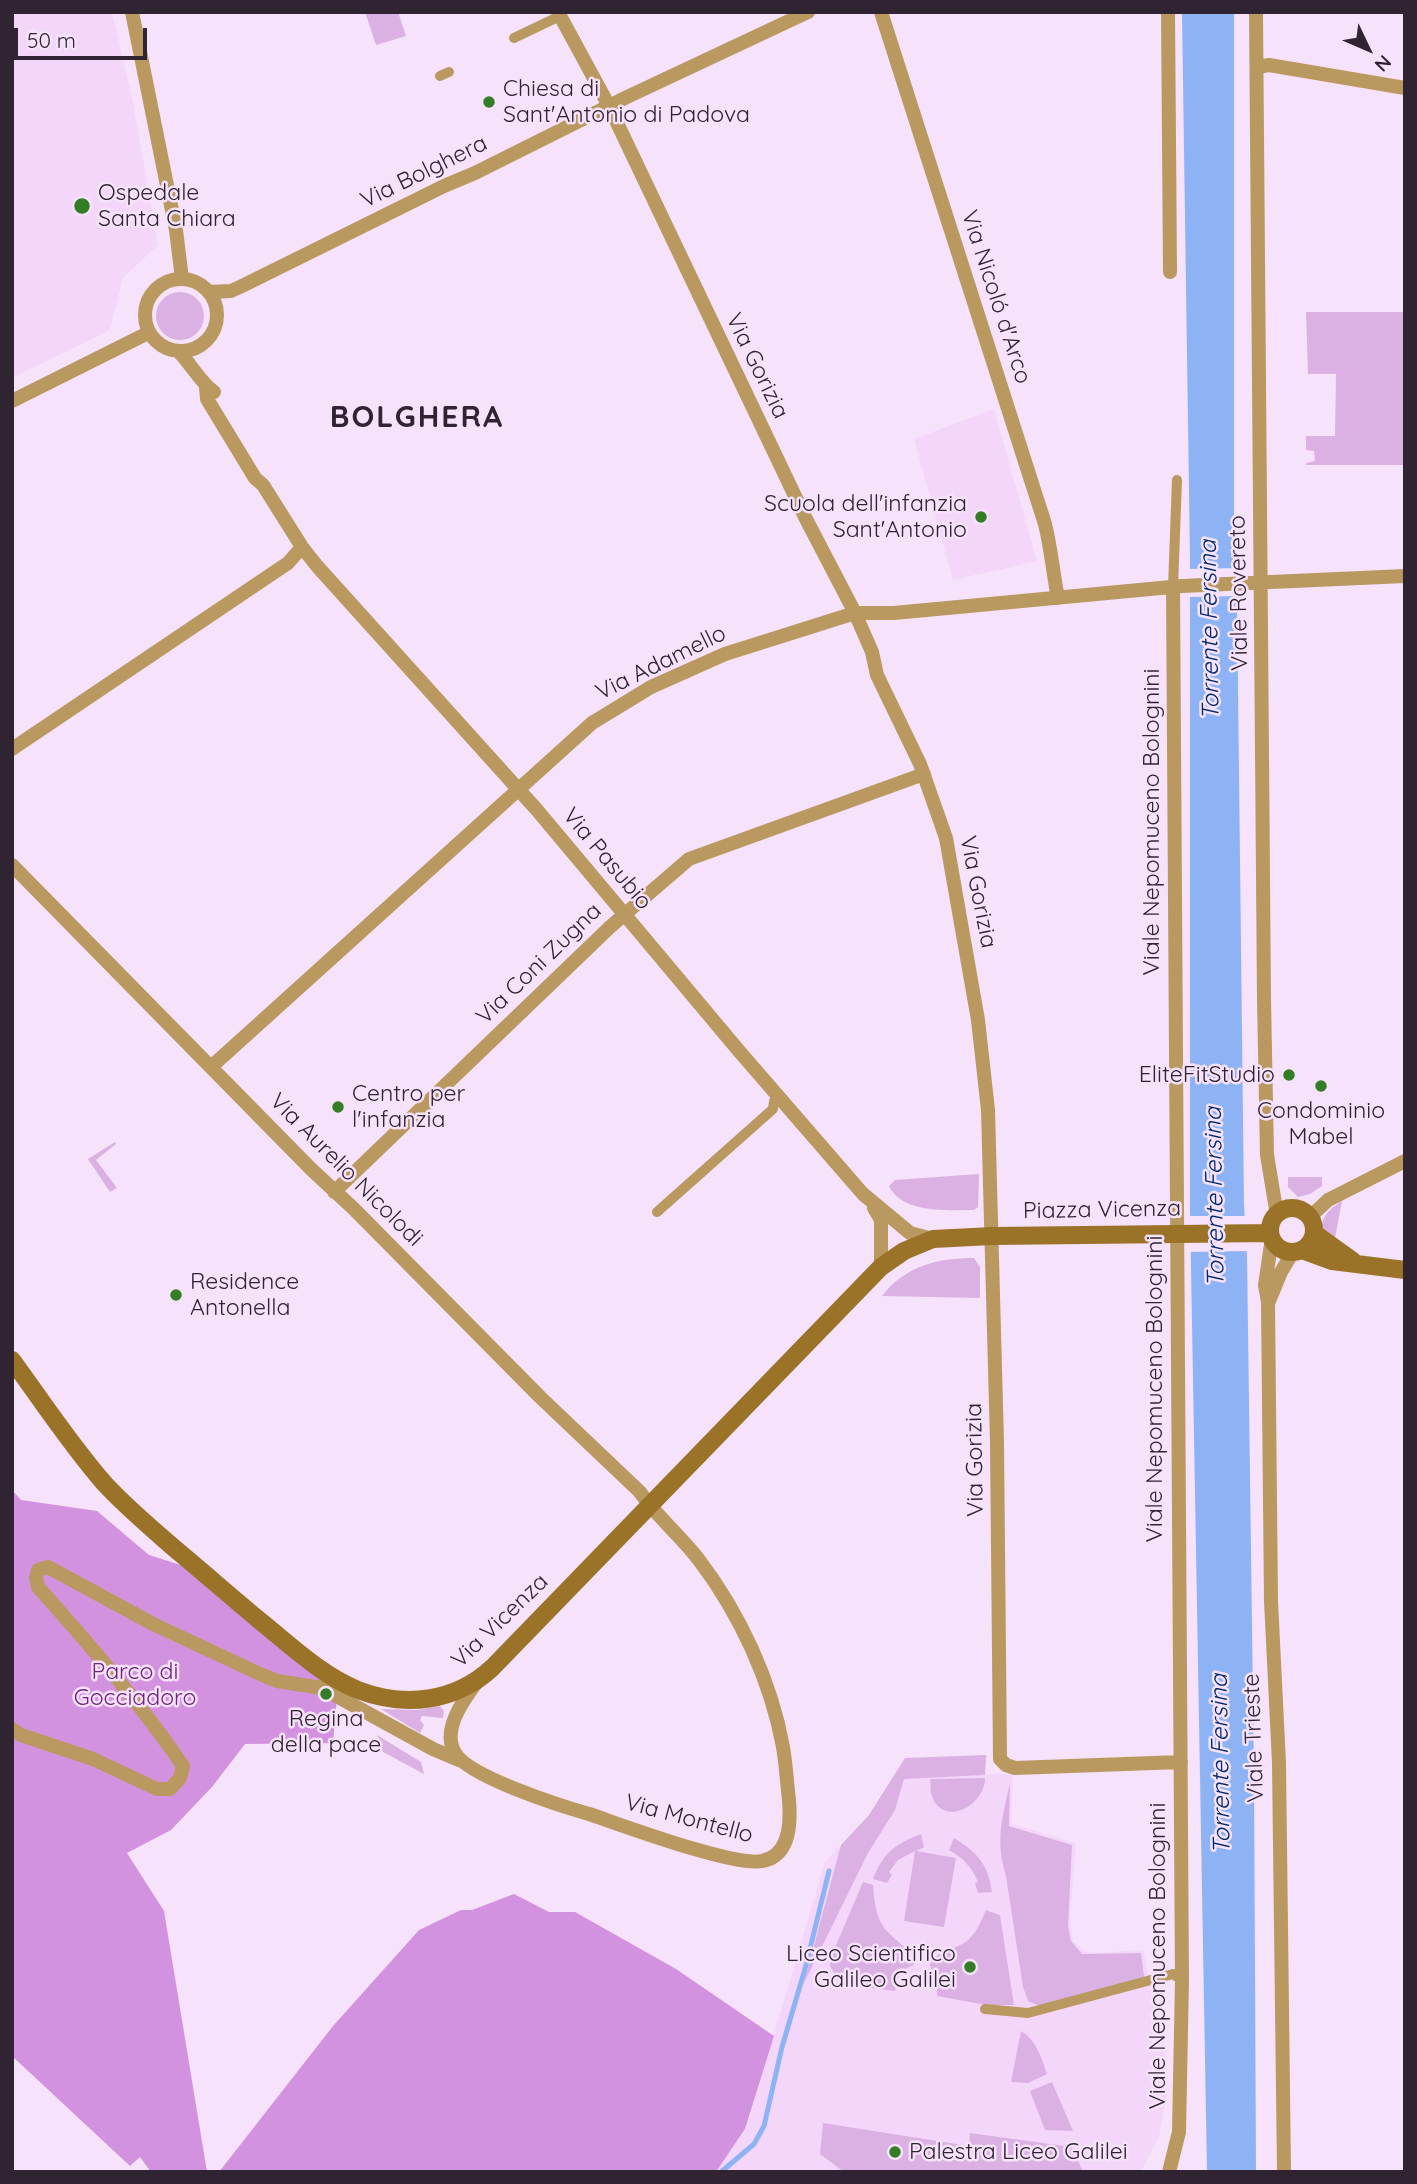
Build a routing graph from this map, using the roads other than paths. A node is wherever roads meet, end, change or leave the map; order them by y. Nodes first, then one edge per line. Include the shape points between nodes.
1 (132, 12) edge
2 (808, 12) edge
3 (881, 12) edge
4 (1168, 12) edge
5 (1256, 12) edge
6 (559, 14) edge
7 (514, 38) dead end
8 (1257, 67) junction
9 (1405, 88) edge
10 (609, 106) junction
11 (1170, 272) dead end
12 (182, 279) junction
13 (209, 292) junction
14 (148, 332) junction
15 (179, 352) junction
16 (12, 401) edge
17 (1177, 480) dead end
18 (302, 547) junction
19 (1405, 576) edge
20 (1261, 581) junction
21 (1177, 586) junction
22 (1058, 598) junction
23 (855, 613) junction
24 (12, 749) edge
25 (924, 774) junction
26 (517, 788) junction
27 (12, 865) edge
28 (624, 915) junction
29 (211, 1067) junction
30 (778, 1097) junction
31 (1405, 1160) edge
32 (334, 1192) junction
33 (872, 1204) junction
34 (657, 1212) dead end
35 (1277, 1215) junction
36 (1312, 1225) junction
37 (1182, 1234) junction
38 (992, 1236) junction
39 (1271, 1236) junction
40 (933, 1239) junction
41 (1297, 1251) junction
42 (1356, 1263) junction
43 (881, 1267) junction
44 (1405, 1270) edge
45 (1268, 1302) junction
46 (12, 1360) edge
47 (649, 1506) junction
48 (478, 1681) junction
49 (440, 1698) junction
50 (453, 1721) junction
51 (12, 1729) edge
52 (452, 1740) junction
53 (436, 1750) junction
54 (461, 1761) junction
55 (1181, 1762) junction
56 (1182, 1980) junction
57 (985, 2009) dead end
58 (1169, 2172) edge
59 (1284, 2172) edge

1 - 12 street
2 - 10 street, Via Bolghera
3 - 22 street, Via Nicoló d'Arco via 1045,524
4 - 11 street
5 - 8 street, Viale Rovereto
6 - 7 street
6 - 10 street, Via Gorizia
8 - 9 street via 1269,65
8 - 20 street, Viale Rovereto
10 - 13 street, Via Bolghera via 242,286
10 - 23 street, Via Gorizia
12 - 13 street
12 - 14 street via 171,280 152,293 144,312
13 - 15 street via 217,313 211,336 193,350
14 - 15 street via 156,343
14 - 16 street
15 - 18 street, Via Pasubio via 193,366 206,387 207,399
17 - 21 street, Viale Nepomuceno Bolognini
18 - 24 street via 288,563
18 - 26 street, Via Pasubio
19 - 20 street, Via Adamello
20 - 21 street, Via Adamello
20 - 35 street, Viale Rovereto via 1267,1142
21 - 22 street, Via Adamello
21 - 37 street, Viale Nepomuceno Bolognini
22 - 23 street, Via Adamello
23 - 25 street, Via Gorizia via 877,676
23 - 26 street, Via Adamello via 725,654 651,687 592,723
25 - 28 street, Via Coni Zugna via 690,859
25 - 38 street, Via Gorizia via 946,838 978,1020 988,1110
26 - 28 street, Via Pasubio
26 - 29 street, Via Adamello
27 - 29 street, Via Aurelio Nicolodi
28 - 30 street, Via Pasubio
28 - 32 street, Via Coni Zugna
29 - 32 street, Via Aurelio Nicolodi
30 - 33 street, Via Pasubio
30 - 34 street via 773,1110
31 - 36 street via 1328,1200
32 - 47 street, Via Aurelio Nicolodi via 640,1492
33 - 40 street, Via Pasubio via 910,1233
33 - 43 street, Via Pasubio via 881,1220
35 - 36 main road via 1296,1209
35 - 39 main road
36 - 41 main road via 1310,1244
36 - 42 main road
37 - 38 main road, Piazza Vicenza
37 - 39 main road, Piazza Vicenza
37 - 55 street, Viale Nepomuceno Bolognini
38 - 40 main road, Piazza Vicenza
38 - 55 street, Via Gorizia via 1000,1759 1015,1768
39 - 41 main road via 1282,1249
39 - 45 street, Viale Trieste via 1265,1285
40 - 43 main road, Via Vicenza
41 - 42 main road
41 - 45 street, Viale Trieste via 1281,1272
42 - 44 main road
43 - 47 main road, Via Vicenza
45 - 59 street, Viale Trieste
46 - 49 main road, Via Vicenza via 106,1485 309,1660 340,1681 380,1696
47 - 48 main road, Via Vicenza
47 - 54 street, Via Montello via 700,1561 752,1649 784,1749 790,1809 784,1844 765,1861 750,1863 541,1799
48 - 49 main road, Via Vicenza
48 - 50 street
49 - 50 street via 450,1708
50 - 52 street
51 - 53 street via 157,1789 170,1789 180,1778 183,1766 171,1748 38,1587 38,1570 48,1567 153,1624 277,1681 322,1688
52 - 53 street
52 - 54 street
53 - 54 street
55 - 56 street, Viale Nepomuceno Bolognini
56 - 57 street via 1173,1975 1028,2013
56 - 58 street, Viale Nepomuceno Bolognini via 1179,2132

